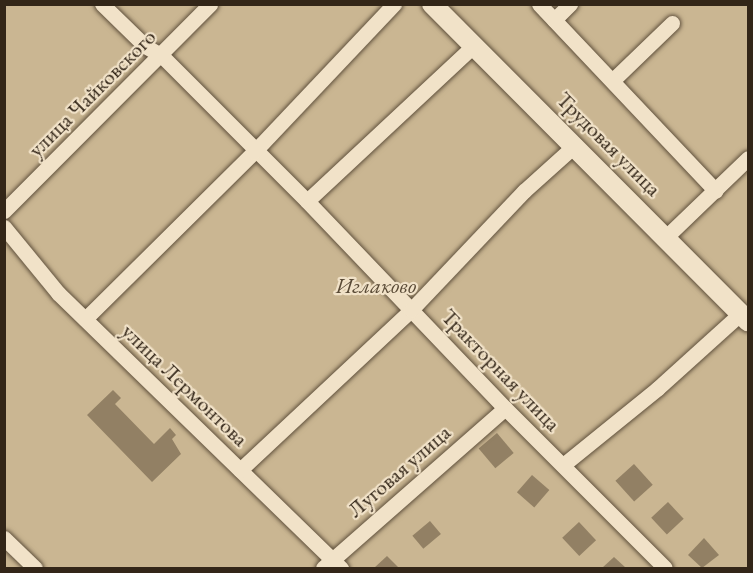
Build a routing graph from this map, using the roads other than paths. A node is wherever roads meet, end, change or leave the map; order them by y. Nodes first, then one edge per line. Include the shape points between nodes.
1 (102, 4) edge
2 (210, 4) edge
3 (394, 4) edge
4 (432, 4) edge
5 (539, 4) edge
6 (570, 4) edge
7 (554, 20) junction
8 (672, 23) dead end
9 (474, 45) junction
10 (162, 56) junction
11 (613, 80) junction
12 (575, 145) junction
13 (254, 152) junction
14 (748, 158) edge
15 (716, 191) junction
16 (308, 201) junction
17 (4, 211) edge
18 (4, 227) edge
19 (667, 236) junction
20 (411, 310) junction
21 (745, 317) edge
22 (85, 319) junction
23 (504, 408) junction
24 (563, 465) junction
25 (240, 470) junction
26 (4, 538) edge
27 (332, 566) edge
28 (34, 568) edge
29 (665, 568) edge

1 - 10 street, Тракторная улица via 145,46
2 - 10 street, улица Чайковского
3 - 13 street
4 - 9 street, Трудовая улица
5 - 7 street
6 - 7 street
7 - 11 street
8 - 11 street
9 - 12 street, Трудовая улица
9 - 16 street
10 - 13 street, Тракторная улица
10 - 17 street, улица Чайковского
11 - 15 street
12 - 19 street, Трудовая улица
12 - 20 street via 524,191
13 - 16 street, Тракторная улица
13 - 22 street
14 - 15 street
15 - 19 street
16 - 20 street, Тракторная улица
18 - 22 street, улица Лермонтова via 58,293
19 - 21 street, Трудовая улица
20 - 23 street, Тракторная улица
20 - 25 street
21 - 24 street
22 - 25 street, улица Лермонтова
23 - 24 street, Тракторная улица
23 - 27 street, Луговая улица
24 - 29 street, Тракторная улица
25 - 27 street, улица Лермонтова
26 - 28 street

